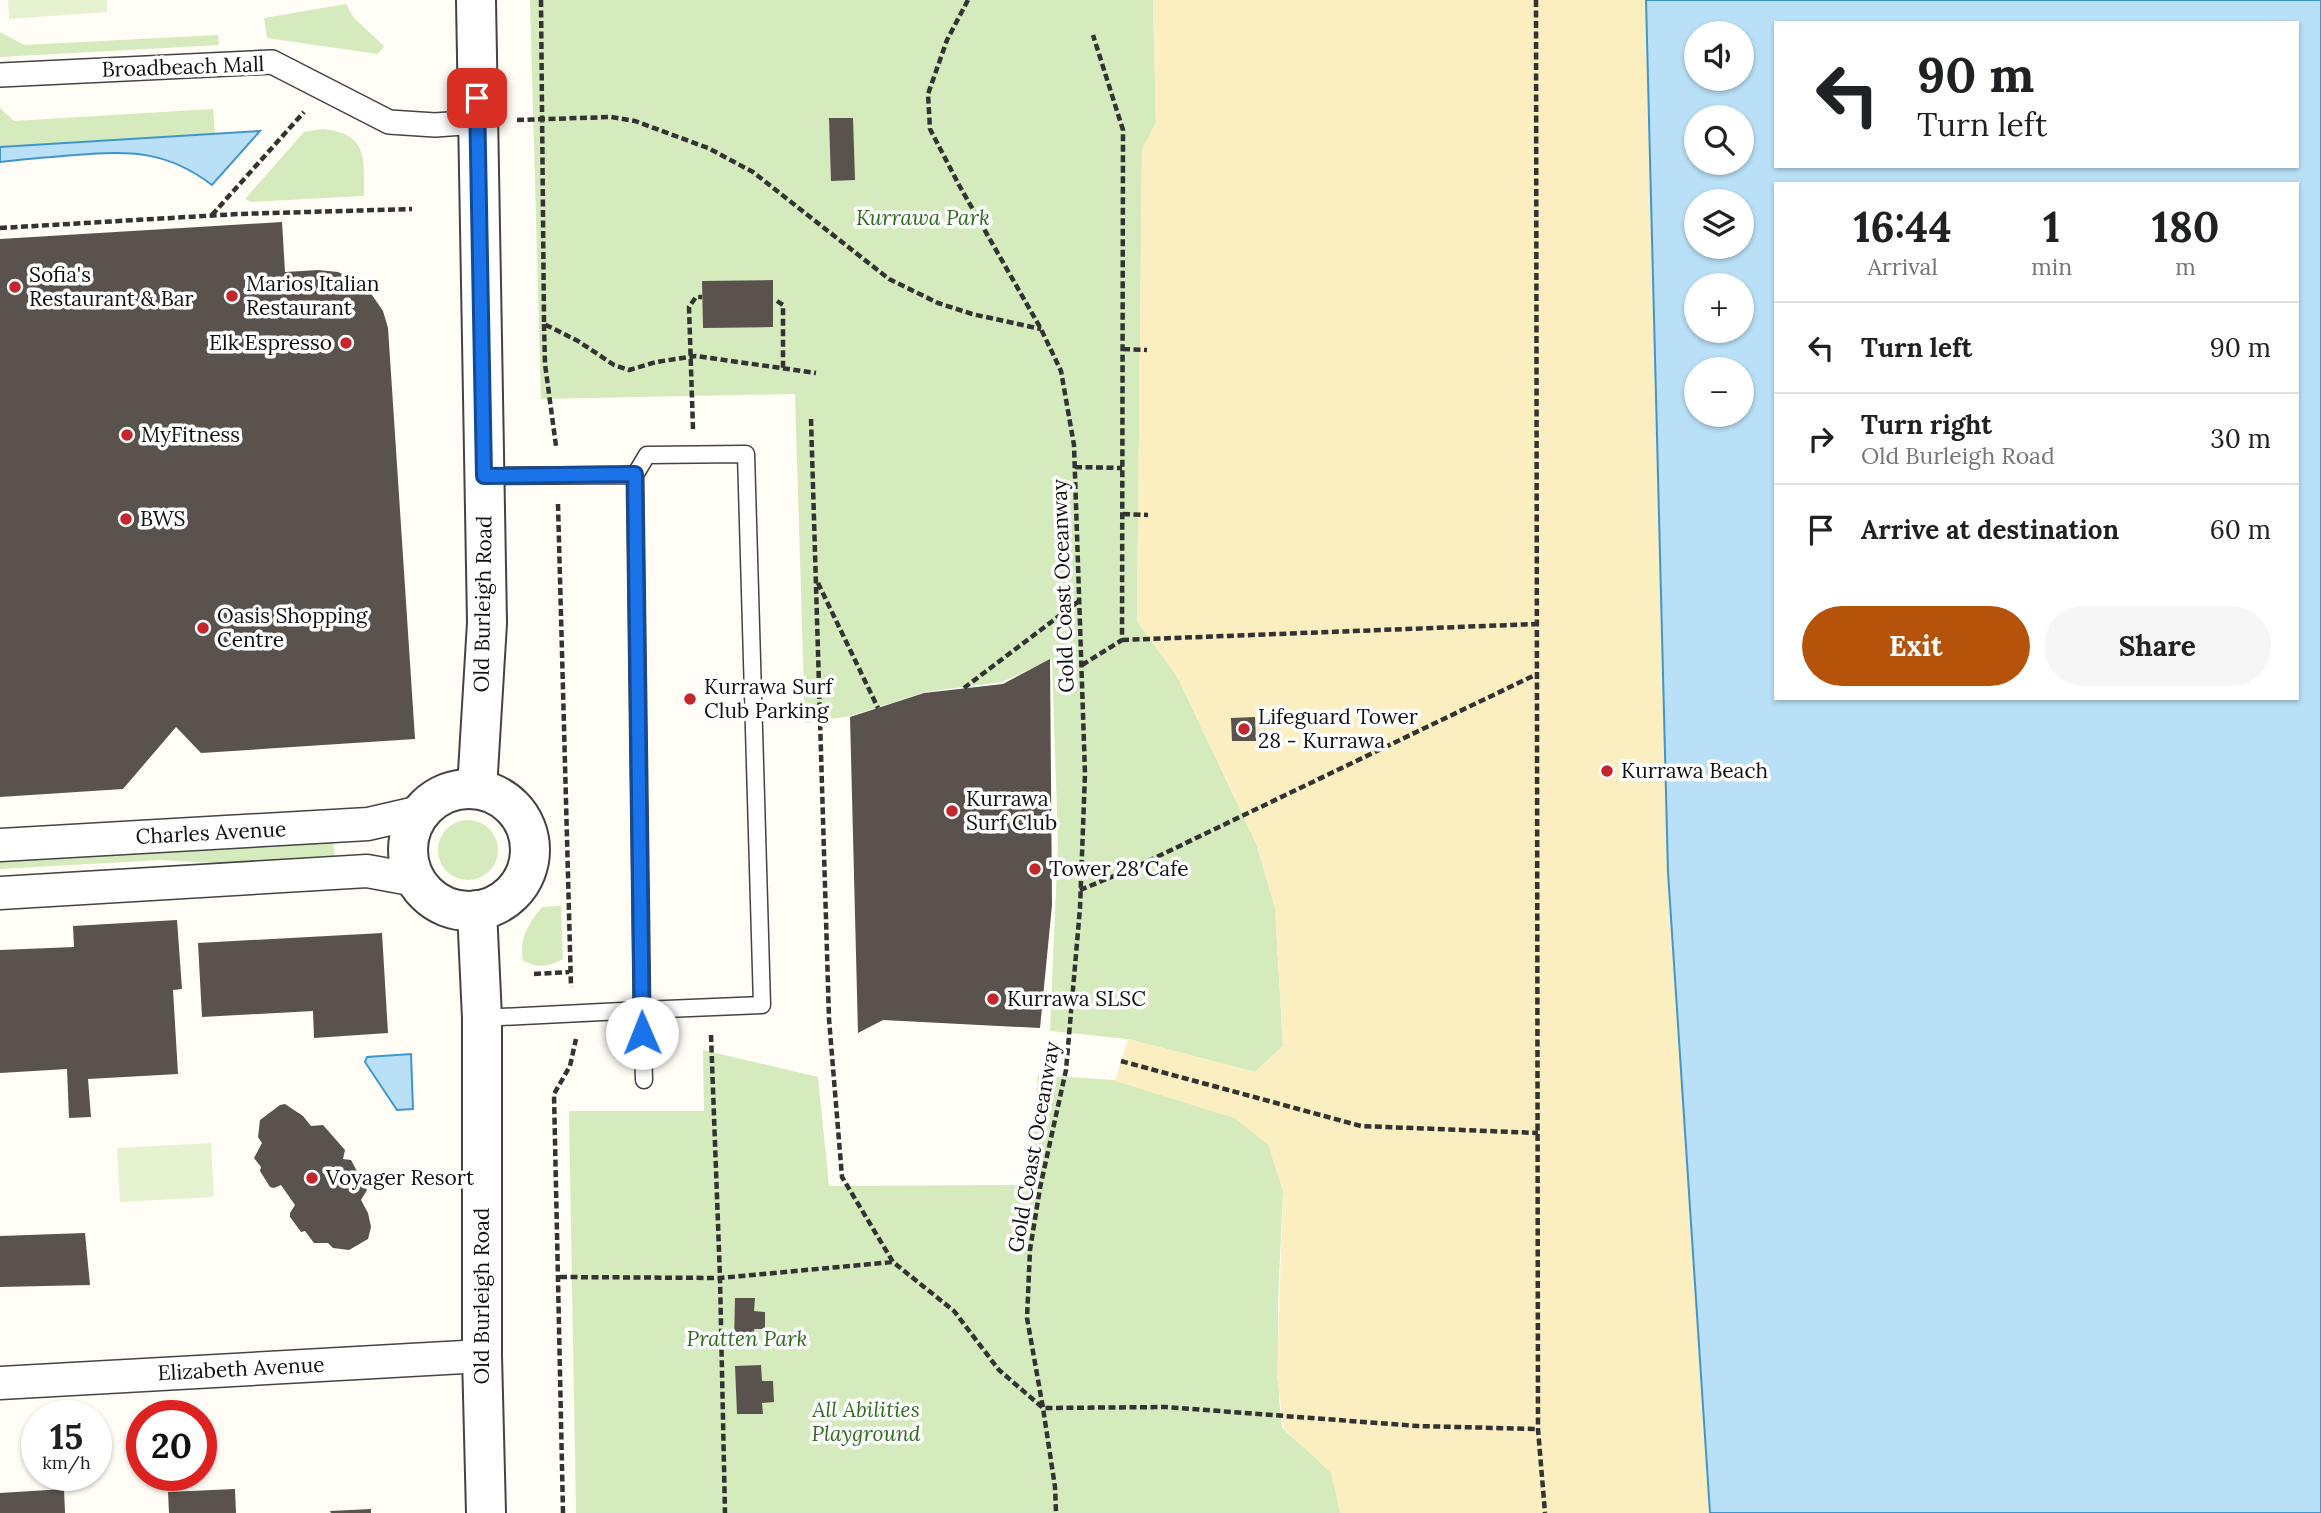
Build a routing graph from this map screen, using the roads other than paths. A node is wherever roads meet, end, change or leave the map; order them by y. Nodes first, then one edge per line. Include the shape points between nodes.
1 (476, 0) edge
2 (0, 75) edge
3 (478, 122) junction
4 (635, 474) junction
5 (484, 476) junction
6 (477, 789) junction
7 (421, 812) junction
8 (0, 845) edge
9 (0, 877) edge
10 (416, 880) junction
11 (199, 881) junction
12 (0, 893) edge
13 (477, 911) junction
14 (642, 1010) junction
15 (482, 1018) junction
16 (644, 1080) dead end
17 (482, 1356) junction
18 (0, 1383) edge
19 (486, 1513) edge

1 - 3 street, Old Burleigh Road
2 - 3 street, Broadbeach Mall via 272,62 389,122
3 - 5 street, Old Burleigh Road
4 - 5 lane
4 - 14 lane
4 - 14 lane via 647,455 746,454 762,1005
5 - 6 street, Old Burleigh Road via 487,623
6 - 7 street via 446,793
6 - 13 street via 498,796 516,810 527,828 531,850 527,871 516,890 498,904
7 - 8 street, Charles Avenue via 368,824
7 - 10 street via 408,845
9 - 11 street via 136,869
10 - 11 street via 367,871
10 - 13 street via 442,905
11 - 12 street
13 - 15 street, Old Burleigh Road
14 - 15 lane
14 - 16 lane
15 - 17 street, Old Burleigh Road
17 - 18 street, Elizabeth Avenue
17 - 19 street, Old Burleigh Road

